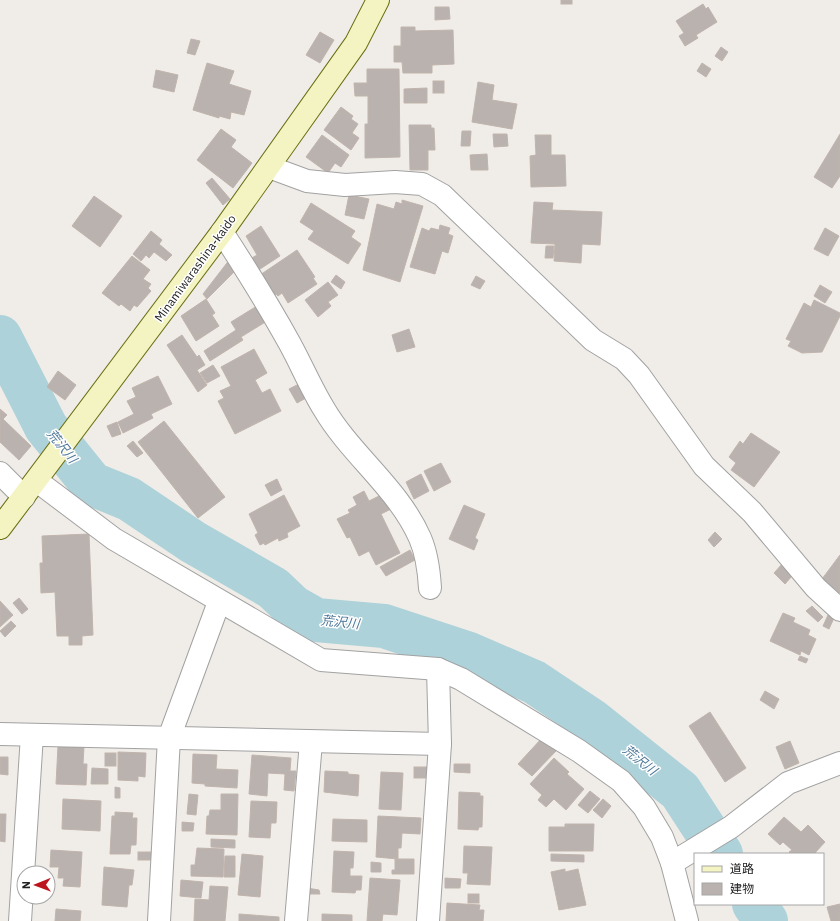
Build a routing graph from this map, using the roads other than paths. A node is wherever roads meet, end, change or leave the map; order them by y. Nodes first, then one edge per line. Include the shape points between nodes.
1 (378, 0) edge
2 (269, 167) junction
3 (222, 232) junction
4 (0, 473) edge
5 (31, 489) junction
6 (0, 528) edge
7 (430, 588) dead end
8 (219, 602) junction
9 (840, 610) edge
10 (438, 669) junction
11 (0, 734) edge
12 (32, 735) junction
13 (169, 738) junction
14 (311, 742) junction
15 (440, 744) junction
16 (840, 763) edge
17 (678, 860) junction
18 (20, 921) edge
19 (160, 921) edge
20 (296, 921) edge
21 (428, 921) edge
22 (687, 921) edge

1 - 2 main road, Minamiwarashina-kaido via 356,43
2 - 3 main road, Minamiwarashina-kaido
2 - 9 street via 307,181 345,185 395,182 422,184 442,195 593,340 624,359 639,374 704,466 752,512 816,588
3 - 5 main road, Minamiwarashina-kaido
3 - 7 street via 251,276 324,409 344,439 400,504 420,538 428,566
4 - 5 street
5 - 6 main road, Minamiwarashina-kaido
5 - 8 street
8 - 10 street via 321,660
8 - 13 street
10 - 15 street
10 - 17 street via 462,679 579,751 621,781 644,807
11 - 12 street
12 - 13 street
12 - 18 street
13 - 14 street
13 - 19 street
14 - 15 street
14 - 20 street
15 - 21 street
16 - 17 street via 808,777 788,782 731,827
17 - 22 street

